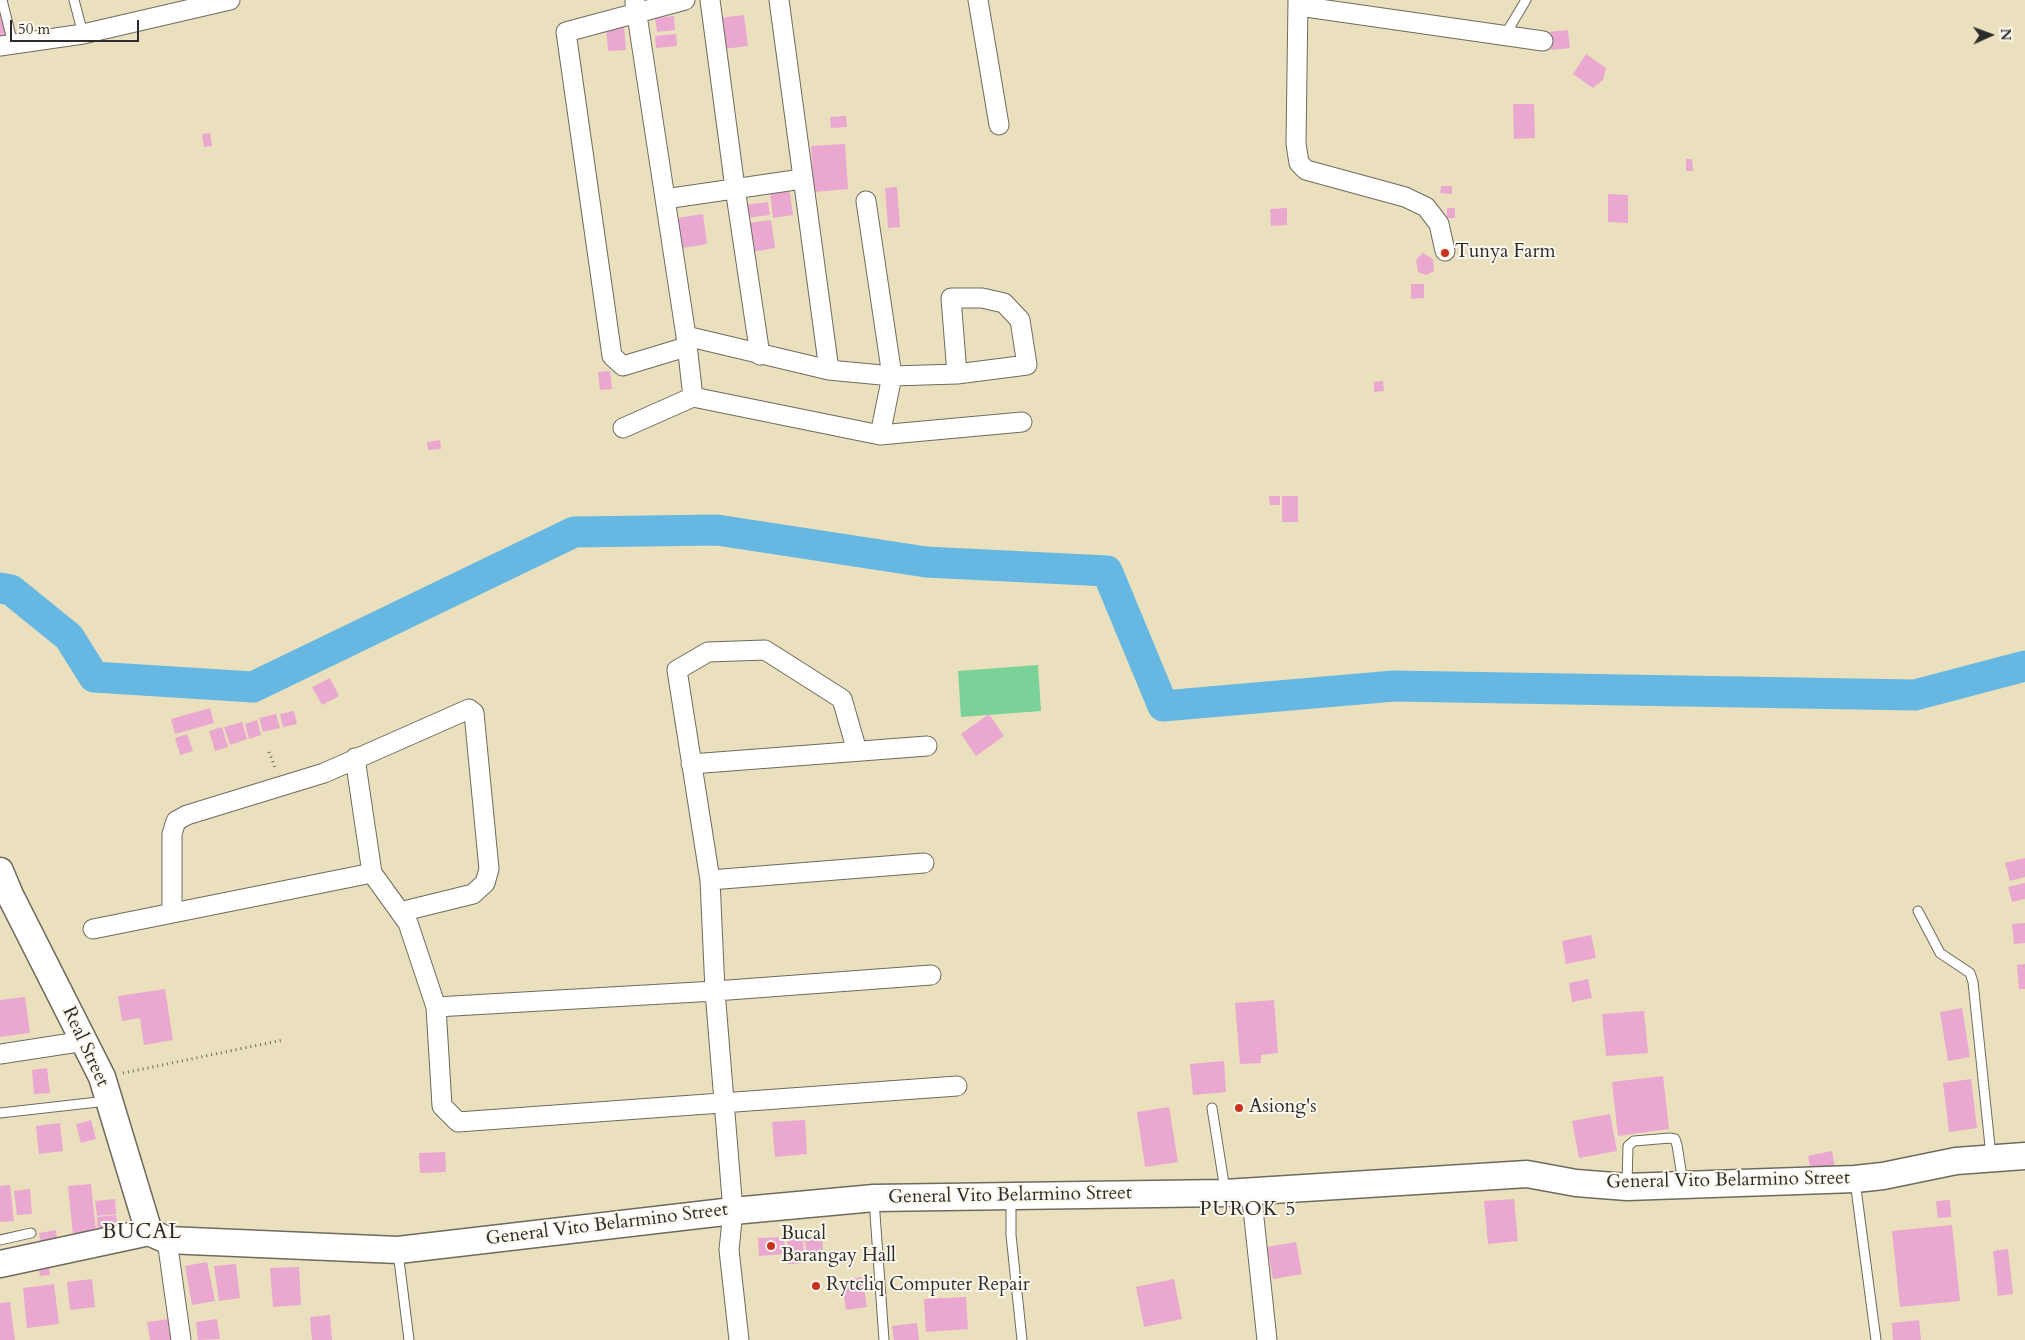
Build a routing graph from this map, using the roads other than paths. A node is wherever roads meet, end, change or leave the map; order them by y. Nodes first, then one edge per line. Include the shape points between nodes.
1 (2, 0) edge
2 (74, 0) edge
3 (230, 0) edge
4 (685, 0) edge
5 (710, 0) edge
6 (780, 0) edge
7 (978, 0) edge
8 (1526, 0) edge
9 (1299, 3) edge
10 (636, 6) edge
11 (83, 34) junction
12 (1505, 35) junction
13 (1543, 41) dead end
14 (6, 45) edge
15 (999, 125) dead end
16 (802, 180) junction
17 (735, 188) junction
18 (665, 199) junction
19 (866, 201) dead end
20 (1445, 251) dead end
21 (686, 342) junction
22 (760, 355) junction
23 (829, 370) junction
24 (957, 374) junction
25 (892, 376) junction
26 (693, 397) junction
27 (1022, 422) dead end
28 (623, 428) dead end
29 (880, 435) junction
30 (927, 746) dead end
31 (857, 751) junction
32 (354, 758) junction
33 (691, 764) junction
34 (924, 862) dead end
35 (0, 871) edge
36 (372, 873) junction
37 (710, 880) junction
38 (400, 912) junction
39 (1918, 912) dead end
40 (172, 913) junction
41 (93, 929) dead end
42 (931, 975) dead end
43 (715, 991) junction
44 (436, 1007) junction
45 (85, 1041) junction
46 (0, 1054) edge
47 (958, 1086) dead end
48 (106, 1089) junction
49 (725, 1102) junction
50 (1212, 1108) dead end
51 (0, 1112) edge
52 (2025, 1156) edge
53 (1991, 1158) junction
54 (1855, 1179) junction
55 (1683, 1185) junction
56 (1627, 1187) junction
57 (1251, 1190) junction
58 (1225, 1193) junction
59 (1011, 1195) junction
60 (874, 1198) junction
61 (733, 1210) junction
62 (31, 1233) dead end
63 (158, 1236) junction
64 (0, 1240) edge
65 (398, 1250) junction
66 (0, 1264) edge
67 (181, 1340) edge
68 (409, 1340) edge
69 (739, 1340) edge
70 (884, 1340) edge
71 (1022, 1340) edge
72 (1267, 1340) edge
73 (1876, 1340) edge

1 - 14 lane
2 - 11 lane
3 - 11 street
4 - 10 street
5 - 17 street
6 - 16 street
7 - 15 street
8 - 12 lane
9 - 12 street
9 - 20 street via 1296,144 1299,164 1306,170 1405,197 1426,207 1439,224
10 - 18 street
10 - 21 street via 566,32 612,356 623,366
11 - 14 street
12 - 13 street
16 - 17 street
16 - 23 street
17 - 18 street
17 - 22 street
18 - 21 street
19 - 25 street
21 - 22 street
21 - 26 street
22 - 23 street
23 - 25 street
24 - 24 street via 951,298 982,298 1004,303 1020,320 1027,365
24 - 25 street
25 - 29 street
26 - 28 street
26 - 29 street
27 - 29 street
30 - 31 street
31 - 33 street
31 - 33 street via 842,699 765,650 708,652 677,670
32 - 36 street
32 - 38 street via 469,709 474,713 489,869 485,883 473,894
32 - 40 street via 324,773 187,815 176,822 172,834
33 - 37 street
34 - 37 street
35 - 45 street, Real Street
36 - 38 street
36 - 40 street
37 - 43 street
38 - 44 street via 408,923
39 - 53 lane via 1940,953 1970,973 1973,982
40 - 41 street
42 - 43 street
43 - 44 street
43 - 49 street
44 - 49 street via 442,1106 458,1122
45 - 46 street
45 - 48 street, Real Street
47 - 49 street
48 - 51 lane
48 - 63 street, Real Street
49 - 61 street
50 - 58 lane
52 - 53 street, General Vito Belarmino Street
53 - 54 street, General Vito Belarmino Street
54 - 55 street, General Vito Belarmino Street
54 - 73 lane
55 - 56 street, General Vito Belarmino Street
55 - 56 lane via 1677,1145 1675,1139 1670,1138 1634,1141 1628,1146
56 - 57 street, General Vito Belarmino Street via 1576,1183 1527,1174
57 - 58 street, General Vito Belarmino Street
57 - 72 street
58 - 59 street, General Vito Belarmino Street
59 - 60 street, General Vito Belarmino Street
59 - 71 lane via 1011,1235
60 - 61 street, General Vito Belarmino Street
60 - 70 lane
61 - 65 street, General Vito Belarmino Street
61 - 69 street via 729,1250
62 - 64 lane
63 - 65 street, General Vito Belarmino Street
63 - 66 street, General Vito Belarmino Street
63 - 67 street
65 - 68 lane

